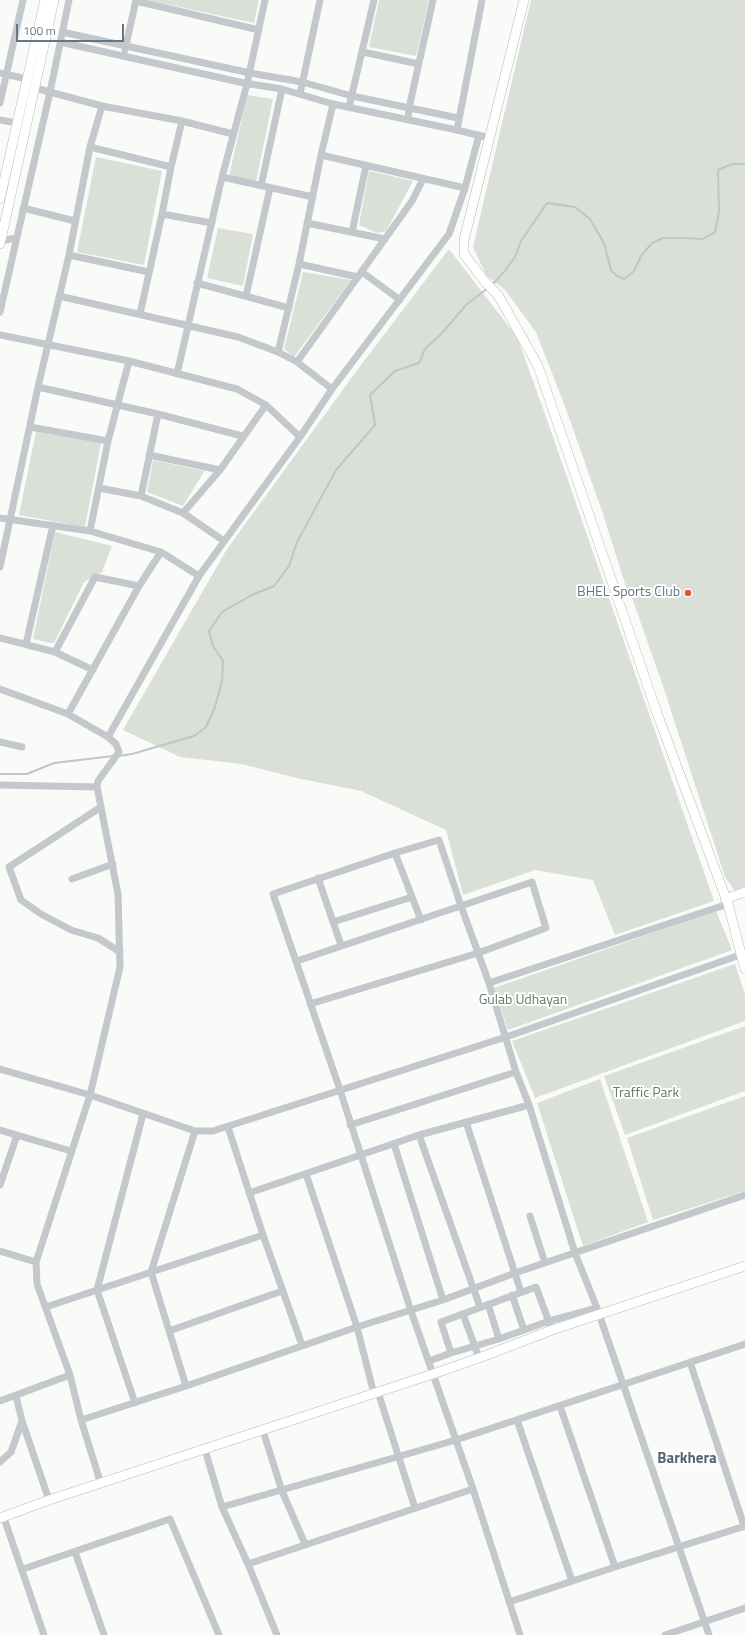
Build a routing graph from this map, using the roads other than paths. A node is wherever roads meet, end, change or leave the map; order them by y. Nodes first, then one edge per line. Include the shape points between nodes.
1 (23, 0) edge
2 (45, 0) edge
3 (54, 0) edge
4 (69, 0) edge
5 (136, 0) edge
6 (265, 0) edge
7 (320, 0) edge
8 (374, 0) edge
9 (433, 0) edge
10 (482, 0) edge
11 (524, 0) edge
12 (259, 30) junction
13 (62, 32) junction
14 (60, 42) junction
15 (126, 46) junction
16 (363, 52) junction
17 (123, 56) junction
18 (419, 64) junction
19 (250, 73) junction
20 (3, 74) edge
21 (302, 82) junction
22 (33, 83) junction
23 (247, 84) junction
24 (282, 89) junction
25 (50, 92) junction
26 (300, 94) junction
27 (352, 96) junction
28 (0, 103) edge
29 (333, 104) junction
30 (102, 106) junction
31 (349, 107) junction
32 (409, 108) junction
33 (458, 118) junction
34 (0, 120) edge
35 (408, 120) junction
36 (182, 121) junction
37 (17, 123) junction
38 (457, 130) junction
39 (233, 134) junction
40 (479, 136) junction
41 (490, 138) junction
42 (90, 148) junction
43 (320, 155) junction
44 (366, 166) junction
45 (171, 167) junction
46 (222, 177) junction
47 (423, 179) junction
48 (261, 186) junction
49 (270, 188) junction
50 (465, 188) junction
51 (313, 197) junction
52 (0, 199) edge
53 (23, 208) junction
54 (162, 214) junction
55 (75, 221) junction
56 (212, 223) junction
57 (307, 223) junction
58 (352, 232) junction
59 (16, 238) junction
60 (385, 239) junction
61 (0, 242) edge
62 (68, 255) junction
63 (299, 264) junction
64 (149, 272) junction
65 (360, 274) junction
66 (197, 283) junction
67 (59, 296) junction
68 (246, 296) junction
69 (400, 300) junction
70 (289, 308) junction
71 (0, 312) edge
72 (140, 314) junction
73 (189, 325) junction
74 (0, 335) edge
75 (49, 346) junction
76 (278, 352) junction
77 (129, 361) junction
78 (297, 362) junction
79 (177, 374) junction
80 (38, 387) junction
81 (332, 389) junction
82 (117, 405) junction
83 (266, 405) junction
84 (158, 414) junction
85 (30, 427) junction
86 (242, 436) junction
87 (300, 437) junction
88 (108, 441) junction
89 (149, 455) junction
90 (220, 470) junction
91 (99, 488) junction
92 (141, 496) junction
93 (183, 513) junction
94 (0, 518) edge
95 (11, 520) junction
96 (53, 525) junction
97 (90, 531) junction
98 (224, 541) junction
99 (161, 552) junction
100 (0, 567) edge
101 (199, 576) junction
102 (139, 586) junction
103 (0, 638) edge
104 (26, 644) junction
105 (55, 652) junction
106 (93, 670) junction
107 (0, 689) edge
108 (68, 714) junction
109 (108, 737) junction
110 (0, 742) edge
111 (22, 747) dead end
112 (98, 784) junction
113 (0, 785) edge
114 (101, 808) junction
115 (396, 852) junction
116 (113, 864) junction
117 (318, 878) junction
118 (72, 879) dead end
119 (745, 892) edge
120 (412, 897) junction
121 (745, 899) edge
122 (726, 902) junction
123 (461, 906) junction
124 (421, 920) junction
125 (333, 922) junction
126 (341, 945) junction
127 (120, 952) junction
128 (478, 953) junction
129 (743, 955) edge
130 (297, 961) junction
131 (745, 969) edge
132 (489, 983) junction
133 (310, 1004) junction
134 (506, 1037) junction
135 (0, 1069) edge
136 (516, 1072) junction
137 (340, 1090) junction
138 (90, 1095) junction
139 (529, 1105) junction
140 (143, 1114) junction
141 (466, 1122) junction
142 (350, 1125) junction
143 (228, 1127) junction
144 (0, 1130) edge
145 (195, 1130) junction
146 (17, 1135) junction
147 (419, 1135) junction
148 (394, 1144) junction
149 (71, 1151) junction
150 (360, 1155) junction
151 (306, 1174) junction
152 (0, 1186) edge
153 (250, 1192) junction
154 (745, 1195) edge
155 (530, 1216) dead end
156 (263, 1235) junction
157 (0, 1251) edge
158 (575, 1253) junction
159 (36, 1262) junction
160 (545, 1263) junction
161 (745, 1266) edge
162 (151, 1272) junction
163 (515, 1273) junction
164 (473, 1288) junction
165 (97, 1290) junction
166 (282, 1291) junction
167 (521, 1292) junction
168 (512, 1295) junction
169 (443, 1300) junction
170 (488, 1304) junction
171 (46, 1307) junction
172 (480, 1307) junction
173 (411, 1311) junction
174 (598, 1312) junction
175 (463, 1314) junction
176 (549, 1321) junction
177 (357, 1327) junction
178 (169, 1330) junction
179 (524, 1330) junction
180 (552, 1330) junction
181 (499, 1339) junction
182 (745, 1344) edge
183 (302, 1345) junction
184 (475, 1347) junction
185 (451, 1353) junction
186 (479, 1358) junction
187 (429, 1361) junction
188 (690, 1362) junction
189 (433, 1374) junction
190 (70, 1375) junction
191 (622, 1384) junction
192 (186, 1386) junction
193 (376, 1393) junction
194 (16, 1396) junction
195 (0, 1401) edge
196 (135, 1403) junction
197 (560, 1406) junction
198 (81, 1420) junction
199 (517, 1420) junction
200 (22, 1421) junction
201 (263, 1431) junction
202 (456, 1440) junction
203 (205, 1450) junction
204 (398, 1457) junction
205 (0, 1462) edge
206 (101, 1484) junction
207 (473, 1489) junction
208 (282, 1491) junction
209 (49, 1500) junction
210 (222, 1507) junction
211 (415, 1508) junction
212 (1, 1518) edge
213 (745, 1526) edge
214 (305, 1544) junction
215 (679, 1547) junction
216 (75, 1552) junction
217 (248, 1564) junction
218 (615, 1566) junction
219 (23, 1569) junction
220 (572, 1581) junction
221 (509, 1602) junction
222 (745, 1608) edge
223 (704, 1622) junction
224 (44, 1635) edge
225 (104, 1635) edge
226 (219, 1635) edge
227 (277, 1635) edge
228 (520, 1635) edge
229 (665, 1635) edge
230 (709, 1635) edge

1 - 20 street
2 - 22 main road
3 - 22 main road
4 - 13 street
5 - 12 street
5 - 15 street
6 - 12 street
7 - 21 street
8 - 16 street
9 - 18 street
10 - 33 street
11 - 41 main road
12 - 19 street
13 - 14 street
13 - 15 street
14 - 17 street
14 - 25 street
15 - 17 street
15 - 19 street
16 - 18 street
16 - 27 street
17 - 23 street
18 - 32 street
19 - 21 street
19 - 23 street
20 - 22 street
20 - 28 street
21 - 26 street
21 - 27 street
22 - 25 street
22 - 37 main road
22 - 61 main road
23 - 24 street
23 - 39 street
24 - 26 street
24 - 48 street
25 - 30 street
25 - 53 street
26 - 29 street
27 - 31 street
27 - 32 street
29 - 31 street
29 - 43 street
30 - 36 street
30 - 42 street
31 - 35 street
32 - 33 street
32 - 35 street
33 - 38 street
34 - 37 street
35 - 38 street
36 - 39 street
36 - 45 street
37 - 52 main road
38 - 40 street
39 - 46 street
40 - 41 street
40 - 50 street
41 - 122 main road via 463,248 464,254 498,295 538,366 657,713
42 - 45 street
42 - 55 street
43 - 44 street
43 - 51 street
44 - 47 street
44 - 58 street
45 - 54 street
46 - 48 street
46 - 56 street
47 - 50 street
47 - 60 street via 412,201
48 - 49 street
49 - 51 street
49 - 68 street
50 - 69 street via 449,234
51 - 57 street
53 - 55 street
53 - 59 street
54 - 56 street
54 - 64 street
55 - 62 street
56 - 66 street
57 - 58 street
57 - 63 street
58 - 60 street
59 - 61 street
59 - 71 street
60 - 65 street
62 - 64 street
62 - 67 street
63 - 65 street
63 - 70 street
64 - 72 street
65 - 69 street
65 - 78 street
66 - 68 street
66 - 73 street
67 - 72 street
67 - 75 street
68 - 70 street
69 - 81 street
70 - 76 street
72 - 73 street
73 - 76 street via 238,337
73 - 79 street
74 - 75 street
75 - 77 street
75 - 80 street
76 - 78 street
77 - 79 street
77 - 82 street
78 - 81 street
79 - 83 street via 237,389
80 - 82 street
80 - 85 street
81 - 87 street
82 - 84 street
82 - 88 street
83 - 86 street
83 - 87 street
84 - 86 street
84 - 89 street
85 - 88 street
85 - 95 street
86 - 90 street
87 - 98 street
88 - 91 street
89 - 90 street
89 - 92 street
90 - 93 street
91 - 92 street
91 - 97 street
92 - 93 street
93 - 98 street
94 - 95 street
95 - 96 street
95 - 100 street
96 - 97 street
96 - 104 street
97 - 99 street
98 - 101 street
99 - 101 street
99 - 102 street
101 - 109 street
102 - 105 street via 95,577
102 - 106 street
103 - 104 street
104 - 105 street
105 - 106 street
106 - 108 street
107 - 108 street
108 - 109 street
109 - 112 street via 116,744 119,752
110 - 111 street
112 - 113 street
112 - 114 street
114 - 116 street
114 - 127 street via 9,867 21,900 71,930 98,938
115 - 117 street
115 - 120 street
115 - 123 street via 439,840
116 - 118 street
116 - 127 street via 118,894
117 - 125 street
117 - 130 street via 273,894
119 - 122 main road
120 - 124 street
120 - 125 street
121 - 122 main road
122 - 129 main road
122 - 132 street
123 - 124 street
123 - 128 street
123 - 128 street via 532,882 546,928
124 - 126 street
125 - 126 street
126 - 130 street
127 - 138 street via 120,967
128 - 132 street
128 - 133 street
129 - 131 main road
129 - 134 street
130 - 133 street
132 - 134 street
133 - 137 street
134 - 136 street
134 - 137 street
135 - 138 street
136 - 139 street
136 - 142 street
137 - 142 street
137 - 143 street
138 - 140 street
138 - 149 street
139 - 141 street
139 - 158 street
140 - 145 street
140 - 165 street
141 - 147 street
141 - 163 street
142 - 150 street
143 - 145 street via 213,1131
143 - 153 street
144 - 146 street
145 - 162 street
146 - 149 street
146 - 152 street
147 - 148 street
147 - 164 street
148 - 150 street
148 - 169 street
149 - 159 street
150 - 151 street
150 - 173 street
151 - 153 street
151 - 177 street
153 - 156 street
154 - 158 street
155 - 160 street
156 - 162 street
156 - 166 street
157 - 159 street
158 - 160 street
158 - 174 street
159 - 171 street via 37,1284
160 - 163 street
161 - 174 main road
162 - 165 street
162 - 178 street
163 - 164 street
163 - 167 street
164 - 169 street
164 - 172 street
165 - 171 street
165 - 196 street
166 - 178 street
166 - 183 street
167 - 168 street
167 - 176 street via 536,1287
168 - 170 street
168 - 179 street
169 - 173 street
170 - 172 street
170 - 181 street
171 - 190 street
172 - 175 street
173 - 177 street
173 - 187 street
174 - 176 street
174 - 180 main road
174 - 191 street
175 - 184 street
175 - 185 street via 441,1322
176 - 179 street
176 - 180 street
177 - 183 street
177 - 193 street
178 - 192 street
179 - 181 street
180 - 186 main road
181 - 184 street
182 - 188 street
183 - 192 street
184 - 185 street
184 - 186 street
185 - 187 street
186 - 189 main road
187 - 189 street
188 - 191 street
188 - 213 street
189 - 193 main road
189 - 202 street
190 - 194 street
190 - 198 street
191 - 197 street
191 - 215 street
192 - 196 street
193 - 201 main road
193 - 204 street
194 - 195 street
194 - 200 street
196 - 198 street
197 - 199 street
197 - 218 street
198 - 206 street
199 - 202 street
199 - 220 street
200 - 205 street via 11,1452
200 - 209 street
201 - 203 main road
201 - 208 street
202 - 204 street
202 - 207 street
203 - 206 main road
203 - 210 street
204 - 208 street
204 - 211 street
206 - 209 main road
207 - 211 street
207 - 221 street
208 - 210 street
208 - 214 street
209 - 212 main road
210 - 217 street
211 - 214 street
212 - 219 street
213 - 215 street
214 - 217 street
215 - 218 street
215 - 223 street
216 - 219 street
216 - 225 street
216 - 226 street via 170,1519
217 - 227 street
218 - 220 street
219 - 224 street
220 - 221 street
221 - 228 street
222 - 223 street
223 - 229 street
223 - 230 street

